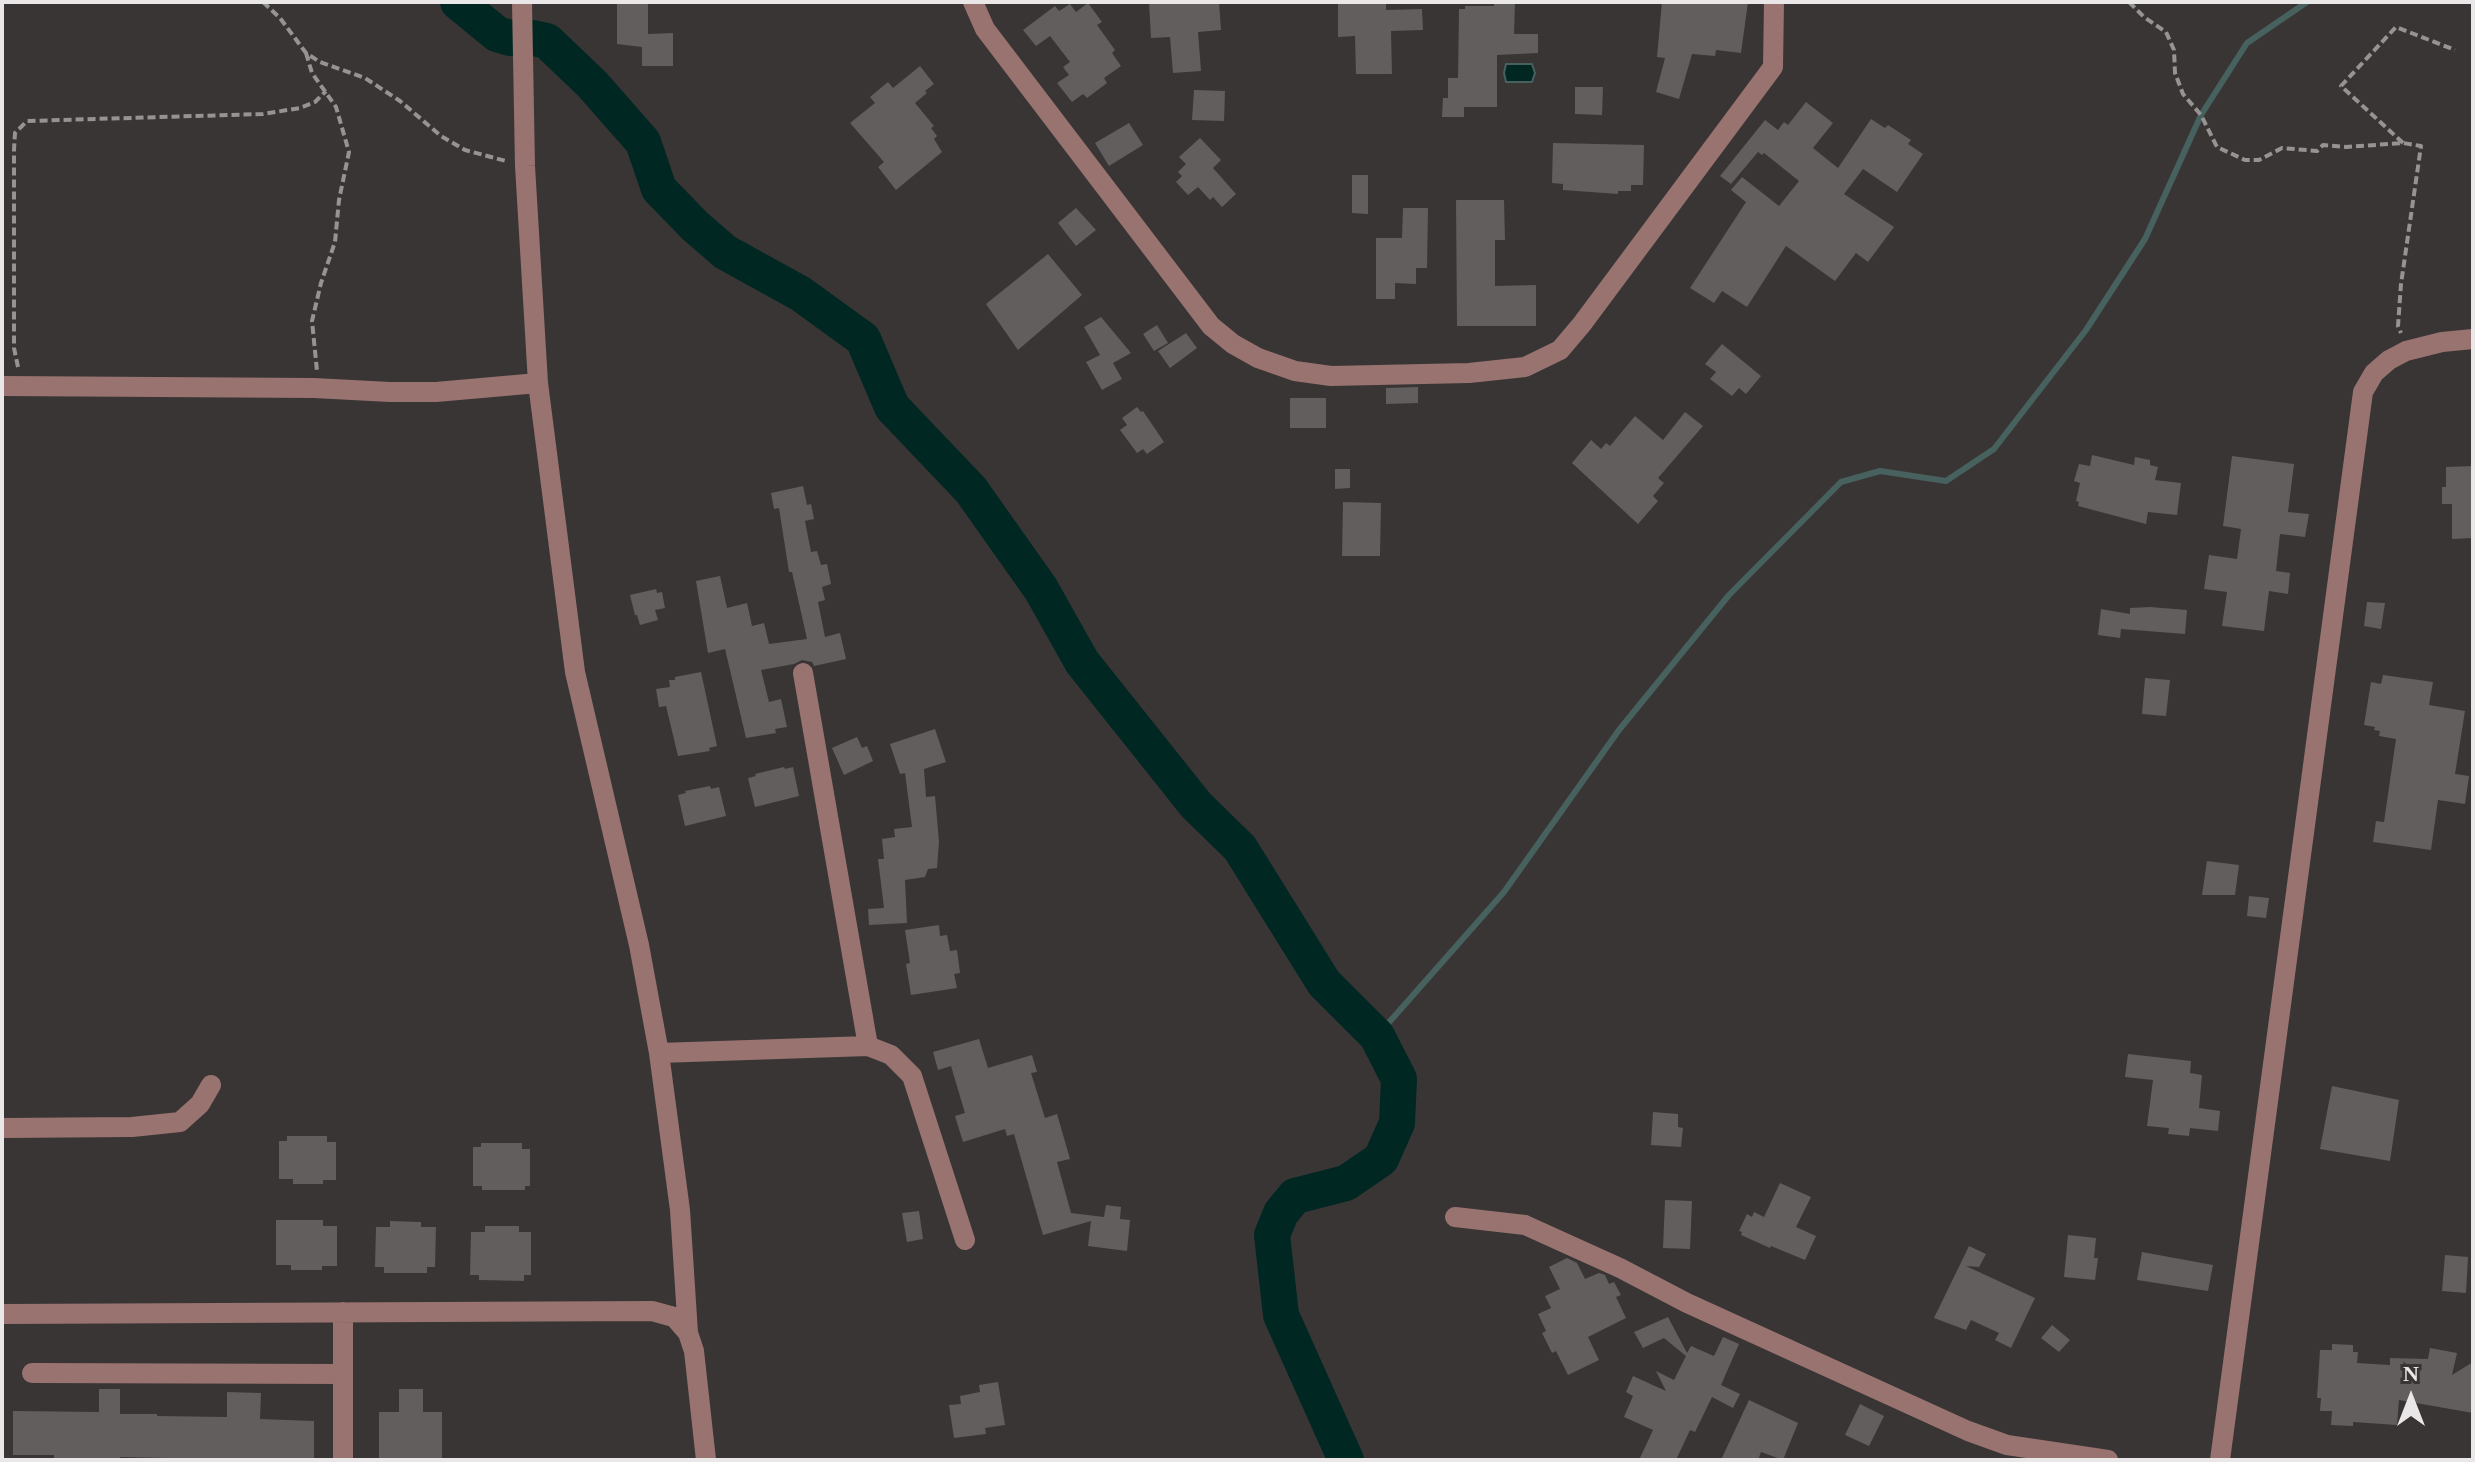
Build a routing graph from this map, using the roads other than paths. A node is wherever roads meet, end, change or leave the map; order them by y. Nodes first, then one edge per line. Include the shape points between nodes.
1 (522, 2) edge
2 (973, 2) edge
3 (1774, 2) edge
4 (2473, 339) edge
5 (538, 383) junction
6 (12, 386) edge
7 (803, 673) dead end
8 (868, 1046) junction
9 (659, 1053) junction
10 (211, 1085) dead end
11 (2, 1128) edge
12 (1455, 1217) dead end
13 (965, 1240) dead end
14 (343, 1312) junction
15 (2, 1314) edge
16 (688, 1333) junction
17 (32, 1373) dead end
18 (343, 1374) junction
19 (343, 1460) edge
20 (706, 1460) edge
21 (2108, 1460) edge
22 (2220, 1460) edge

1 - 5 street
2 - 3 street via 985,29 1211,326 1258,358 1331,376 1525,367 1560,350 1773,67
4 - 22 street via 2406,351 2374,373 2363,392
5 - 6 street via 436,392
5 - 9 street via 575,672
7 - 8 street
8 - 9 street
8 - 13 street via 891,1055 912,1076
9 - 16 street via 680,1210
10 - 11 street via 180,1122
12 - 21 street via 1525,1225 1968,1431 2007,1445
14 - 15 street
14 - 16 street via 652,1311 674,1317
14 - 18 street
16 - 20 street
17 - 18 street
18 - 19 street

